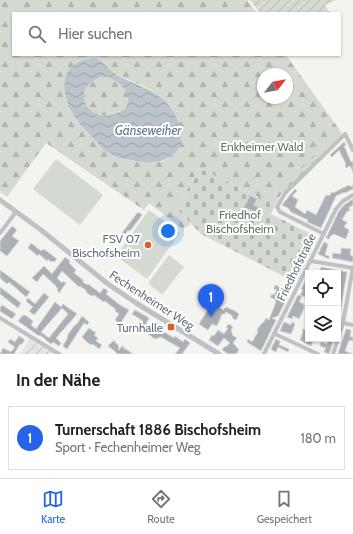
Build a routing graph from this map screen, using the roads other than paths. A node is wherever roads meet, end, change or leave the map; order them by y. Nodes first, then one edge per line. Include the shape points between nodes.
1 (353, 150) edge
2 (353, 195) edge
3 (0, 200) edge
4 (16, 212) junction
5 (0, 233) edge
6 (324, 234) junction
7 (311, 261) junction
8 (353, 268) edge
9 (0, 318) edge
10 (343, 323) junction
11 (353, 325) edge
12 (275, 334) junction
13 (59, 354) edge
14 (219, 354) edge
15 (264, 354) edge
16 (318, 354) edge
17 (333, 354) edge

1 - 6 street via 345,134 285,193 277,207 280,212
2 - 6 street, Friedhofstraße via 337,207
3 - 4 street, Fechenheimer Weg
4 - 5 street
4 - 14 street, Fechenheimer Weg via 108,284
6 - 7 street, Friedhofstraße
7 - 8 street
7 - 12 street, Friedhofstraße
8 - 10 street
9 - 13 street
10 - 11 street
10 - 17 street
12 - 15 street, Friedhofstraße
12 - 16 street

